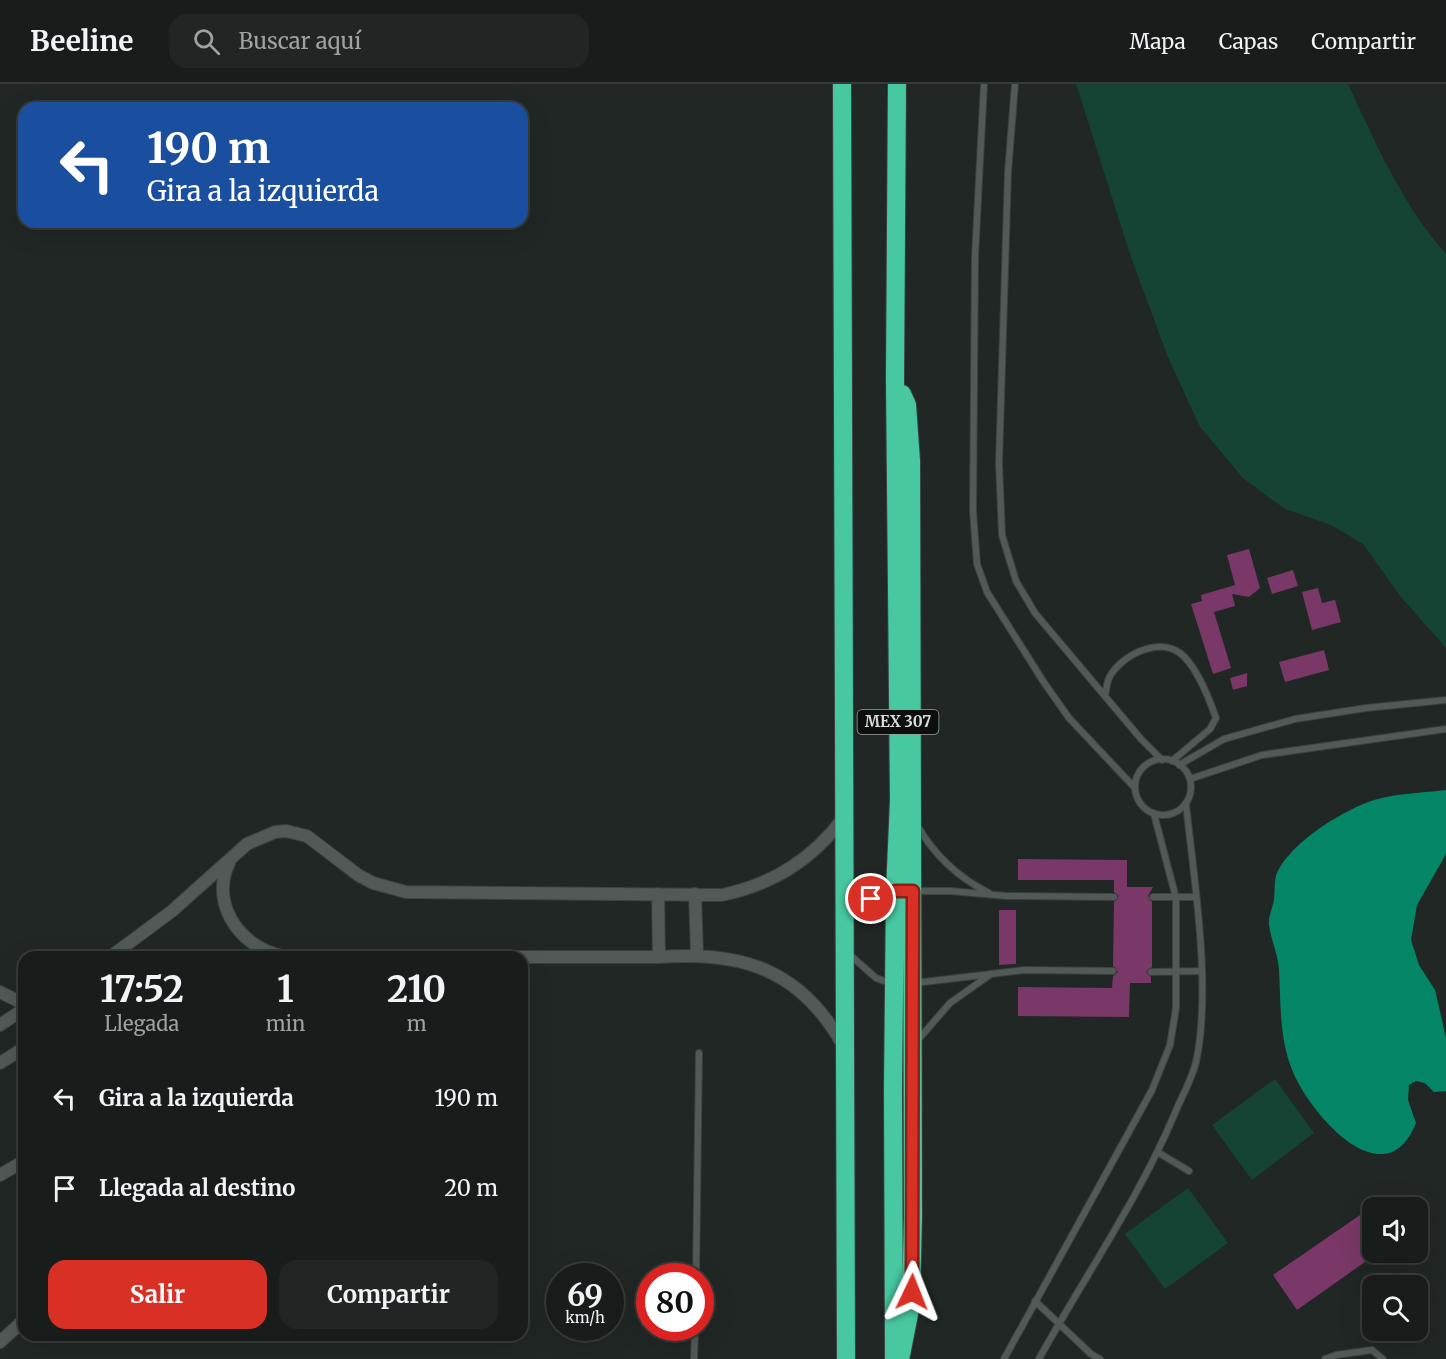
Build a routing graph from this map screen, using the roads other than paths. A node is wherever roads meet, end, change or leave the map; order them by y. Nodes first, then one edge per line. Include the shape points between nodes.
1 (842, 84) edge
2 (897, 84) edge
3 (984, 84) edge
4 (1015, 84) edge
5 (895, 379) junction
6 (1104, 696) junction
7 (1446, 700) edge
8 (1446, 729) edge
9 (1162, 760) junction
10 (1172, 761) junction
11 (1179, 765) junction
12 (1190, 779) junction
13 (1135, 788) junction
14 (1186, 804) junction
15 (1154, 814) junction
16 (844, 816) junction
17 (913, 818) junction
18 (233, 856) junction
19 (895, 891) junction
20 (913, 891) junction
21 (658, 894) junction
22 (695, 894) junction
23 (993, 895) junction
24 (1114, 897) dead end
25 (1152, 897) dead end
26 (1196, 897) junction
27 (1176, 898) junction
28 (845, 924) junction
29 (845, 950) junction
30 (118, 951) edge
31 (266, 951) edge
32 (697, 954) junction
33 (528, 957) edge
34 (659, 957) junction
35 (1113, 971) dead end
36 (1200, 971) junction
37 (1151, 972) dead end
38 (1174, 972) junction
39 (994, 973) junction
40 (913, 983) junction
41 (894, 984) junction
42 (0, 992) edge
43 (18, 1001) edge
44 (18, 1014) edge
45 (0, 1025) edge
46 (913, 1046) junction
47 (845, 1049) junction
48 (18, 1052) edge
49 (699, 1053) dead end
50 (0, 1063) edge
51 (1159, 1153) junction
52 (18, 1164) edge
53 (1189, 1171) dead end
54 (0, 1175) edge
55 (696, 1263) edge
56 (1035, 1301) junction
57 (1058, 1325) junction
58 (18, 1326) edge
59 (695, 1341) edge
60 (0, 1342) edge
61 (694, 1359) edge
62 (846, 1359) edge
63 (894, 1359) edge
64 (899, 1359) edge
65 (1004, 1359) edge
66 (1039, 1359) edge
67 (1100, 1359) edge
68 (1325, 1359) edge
69 (1383, 1359) edge

1 - 16 highway, MEX 307
2 - 5 highway, MEX 307
3 - 13 lane via 975,257 973,511 977,564 987,592 1043,681 1070,718
4 - 6 lane via 1008,172 999,451 1002,535 1016,580 1035,613
5 - 17 highway via 907,405 910,441
5 - 19 highway, MEX 307 via 899,800
6 - 9 lane
6 - 10 lane via 1110,677 1133,655 1162,646 1179,653 1190,664 1216,718 1210,729
7 - 11 lane via 1295,719 1224,739
8 - 12 lane via 1262,755
9 - 10 lane
9 - 13 lane via 1140,771
10 - 11 lane
11 - 12 lane
12 - 14 lane
13 - 15 lane via 1141,804
14 - 15 lane via 1171,814
14 - 26 lane
15 - 27 lane
16 - 22 street via 819,847 780,875 722,895
16 - 28 highway, MEX 307
17 - 20 highway
17 - 23 lane via 944,861
18 - 21 street via 265,835 286,831 316,842 373,883 406,892
18 - 30 street via 172,911
18 - 31 street via 223,883 228,914 241,934
19 - 20 lane
19 - 28 lane via 864,903
19 - 41 highway, MEX 307
20 - 23 lane
20 - 40 highway
21 - 22 street
21 - 34 street
22 - 32 street
23 - 24 lane
25 - 27 lane
26 - 27 lane
26 - 36 lane
27 - 38 lane
28 - 29 highway, MEX 307
29 - 41 lane via 876,978
29 - 47 highway, MEX 307
32 - 34 street
32 - 47 street via 743,961 777,976 817,1008
33 - 34 street
35 - 39 lane
36 - 38 lane
36 - 51 lane via 1195,1066
37 - 38 lane
38 - 56 lane via 1176,1008 1170,1045 1152,1090
39 - 40 lane
39 - 46 lane via 950,1003
40 - 41 lane
40 - 46 highway
41 - 63 highway, MEX 307
42 - 43 street
44 - 45 street
46 - 64 highway via 913,1280
47 - 62 highway, MEX 307
48 - 50 street
49 - 55 lane
51 - 53 lane
51 - 57 lane
52 - 54 street
56 - 57 lane
56 - 65 lane
57 - 66 lane
57 - 67 lane
58 - 60 street
59 - 61 lane
68 - 69 lane via 1372,1350

